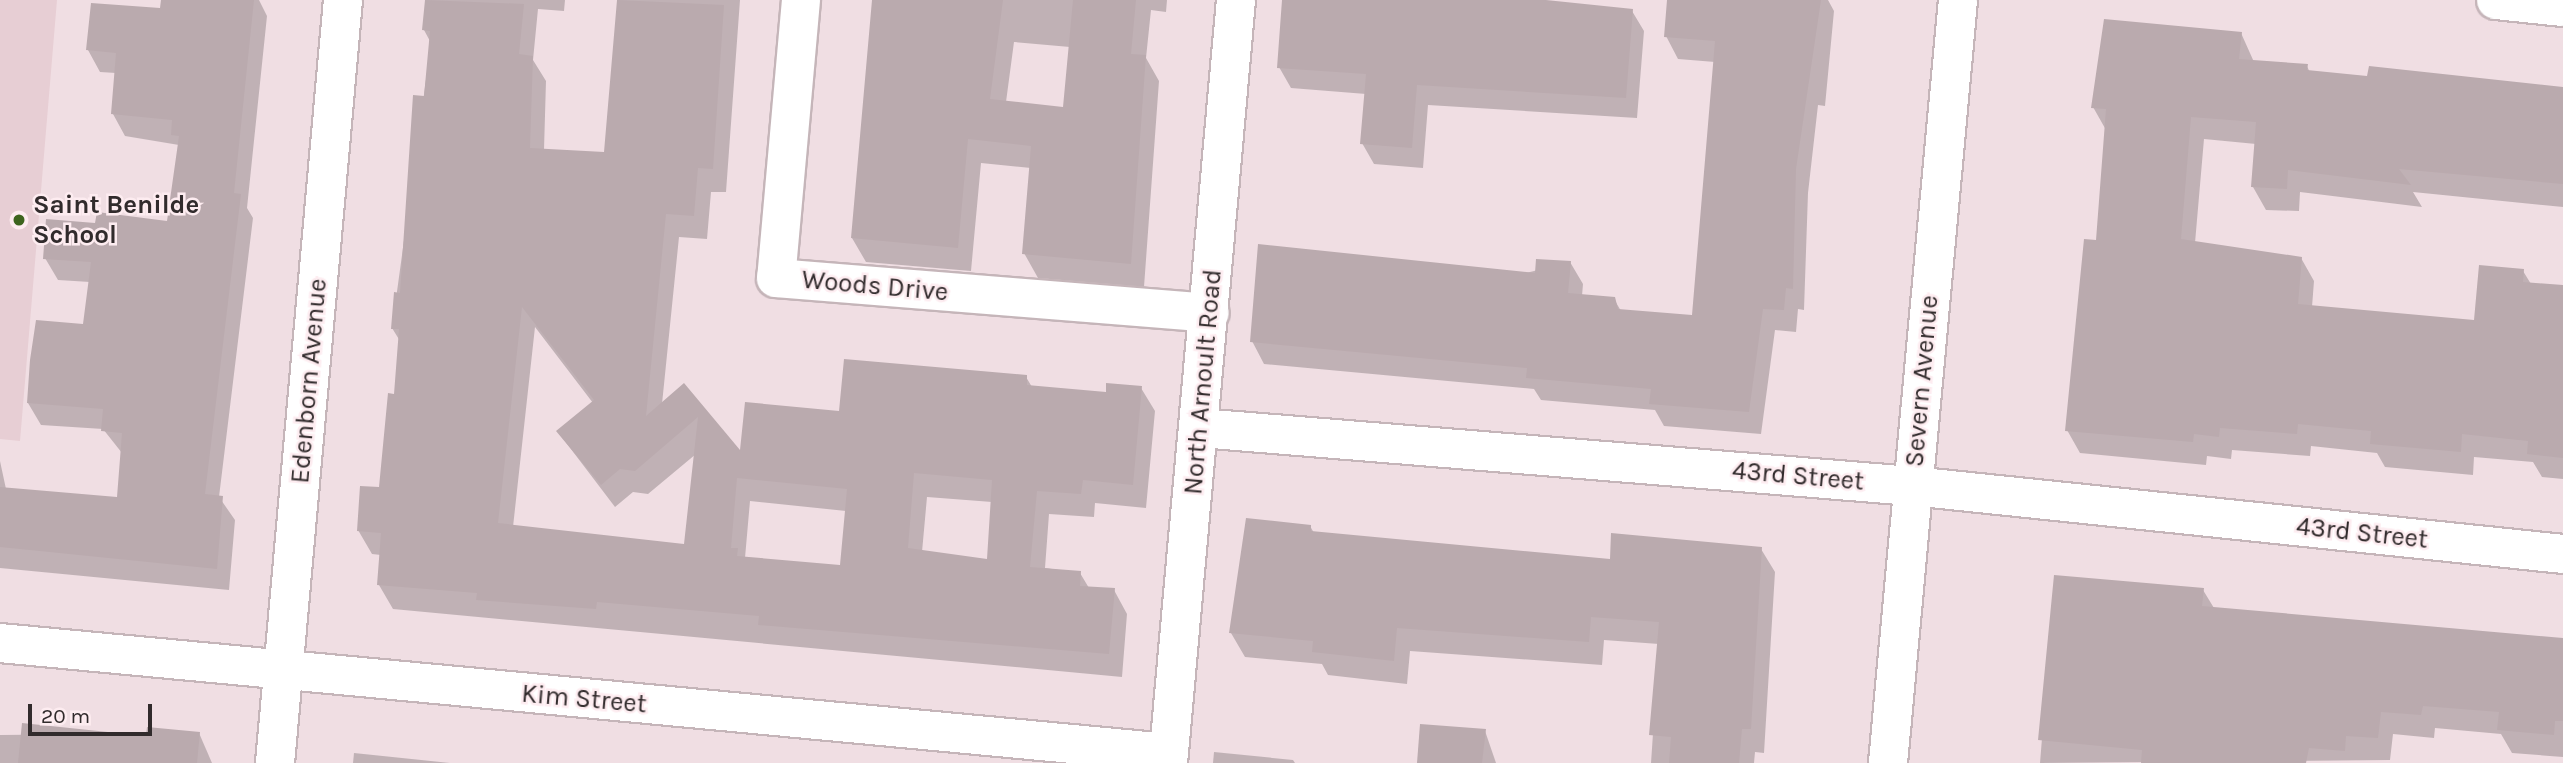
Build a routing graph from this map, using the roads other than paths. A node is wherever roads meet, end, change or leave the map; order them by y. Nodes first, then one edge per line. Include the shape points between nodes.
1 (343, 0) edge
2 (801, 0) edge
3 (1236, 0) edge
4 (1958, 0) edge
5 (2496, 0) edge
6 (2563, 7) edge
7 (1210, 313) junction
8 (1200, 428) junction
9 (1912, 486) junction
10 (2563, 554) edge
11 (0, 643) edge
12 (283, 670) junction
13 (1168, 758) edge
14 (275, 763) edge
15 (1888, 763) edge

1 - 12 street, Edenborn Avenue
2 - 7 street, Woods Drive via 776,278
3 - 7 street, North Arnoult Road
4 - 9 street, Severn Avenue
5 - 6 street
7 - 8 street, North Arnoult Road
8 - 9 street, 43rd Street
8 - 13 street, North Arnoult Road
9 - 10 street, 43rd Street
9 - 15 street, Severn Avenue
11 - 12 street, Kim Street
12 - 13 street, Kim Street
12 - 14 street, Edenborn Avenue

